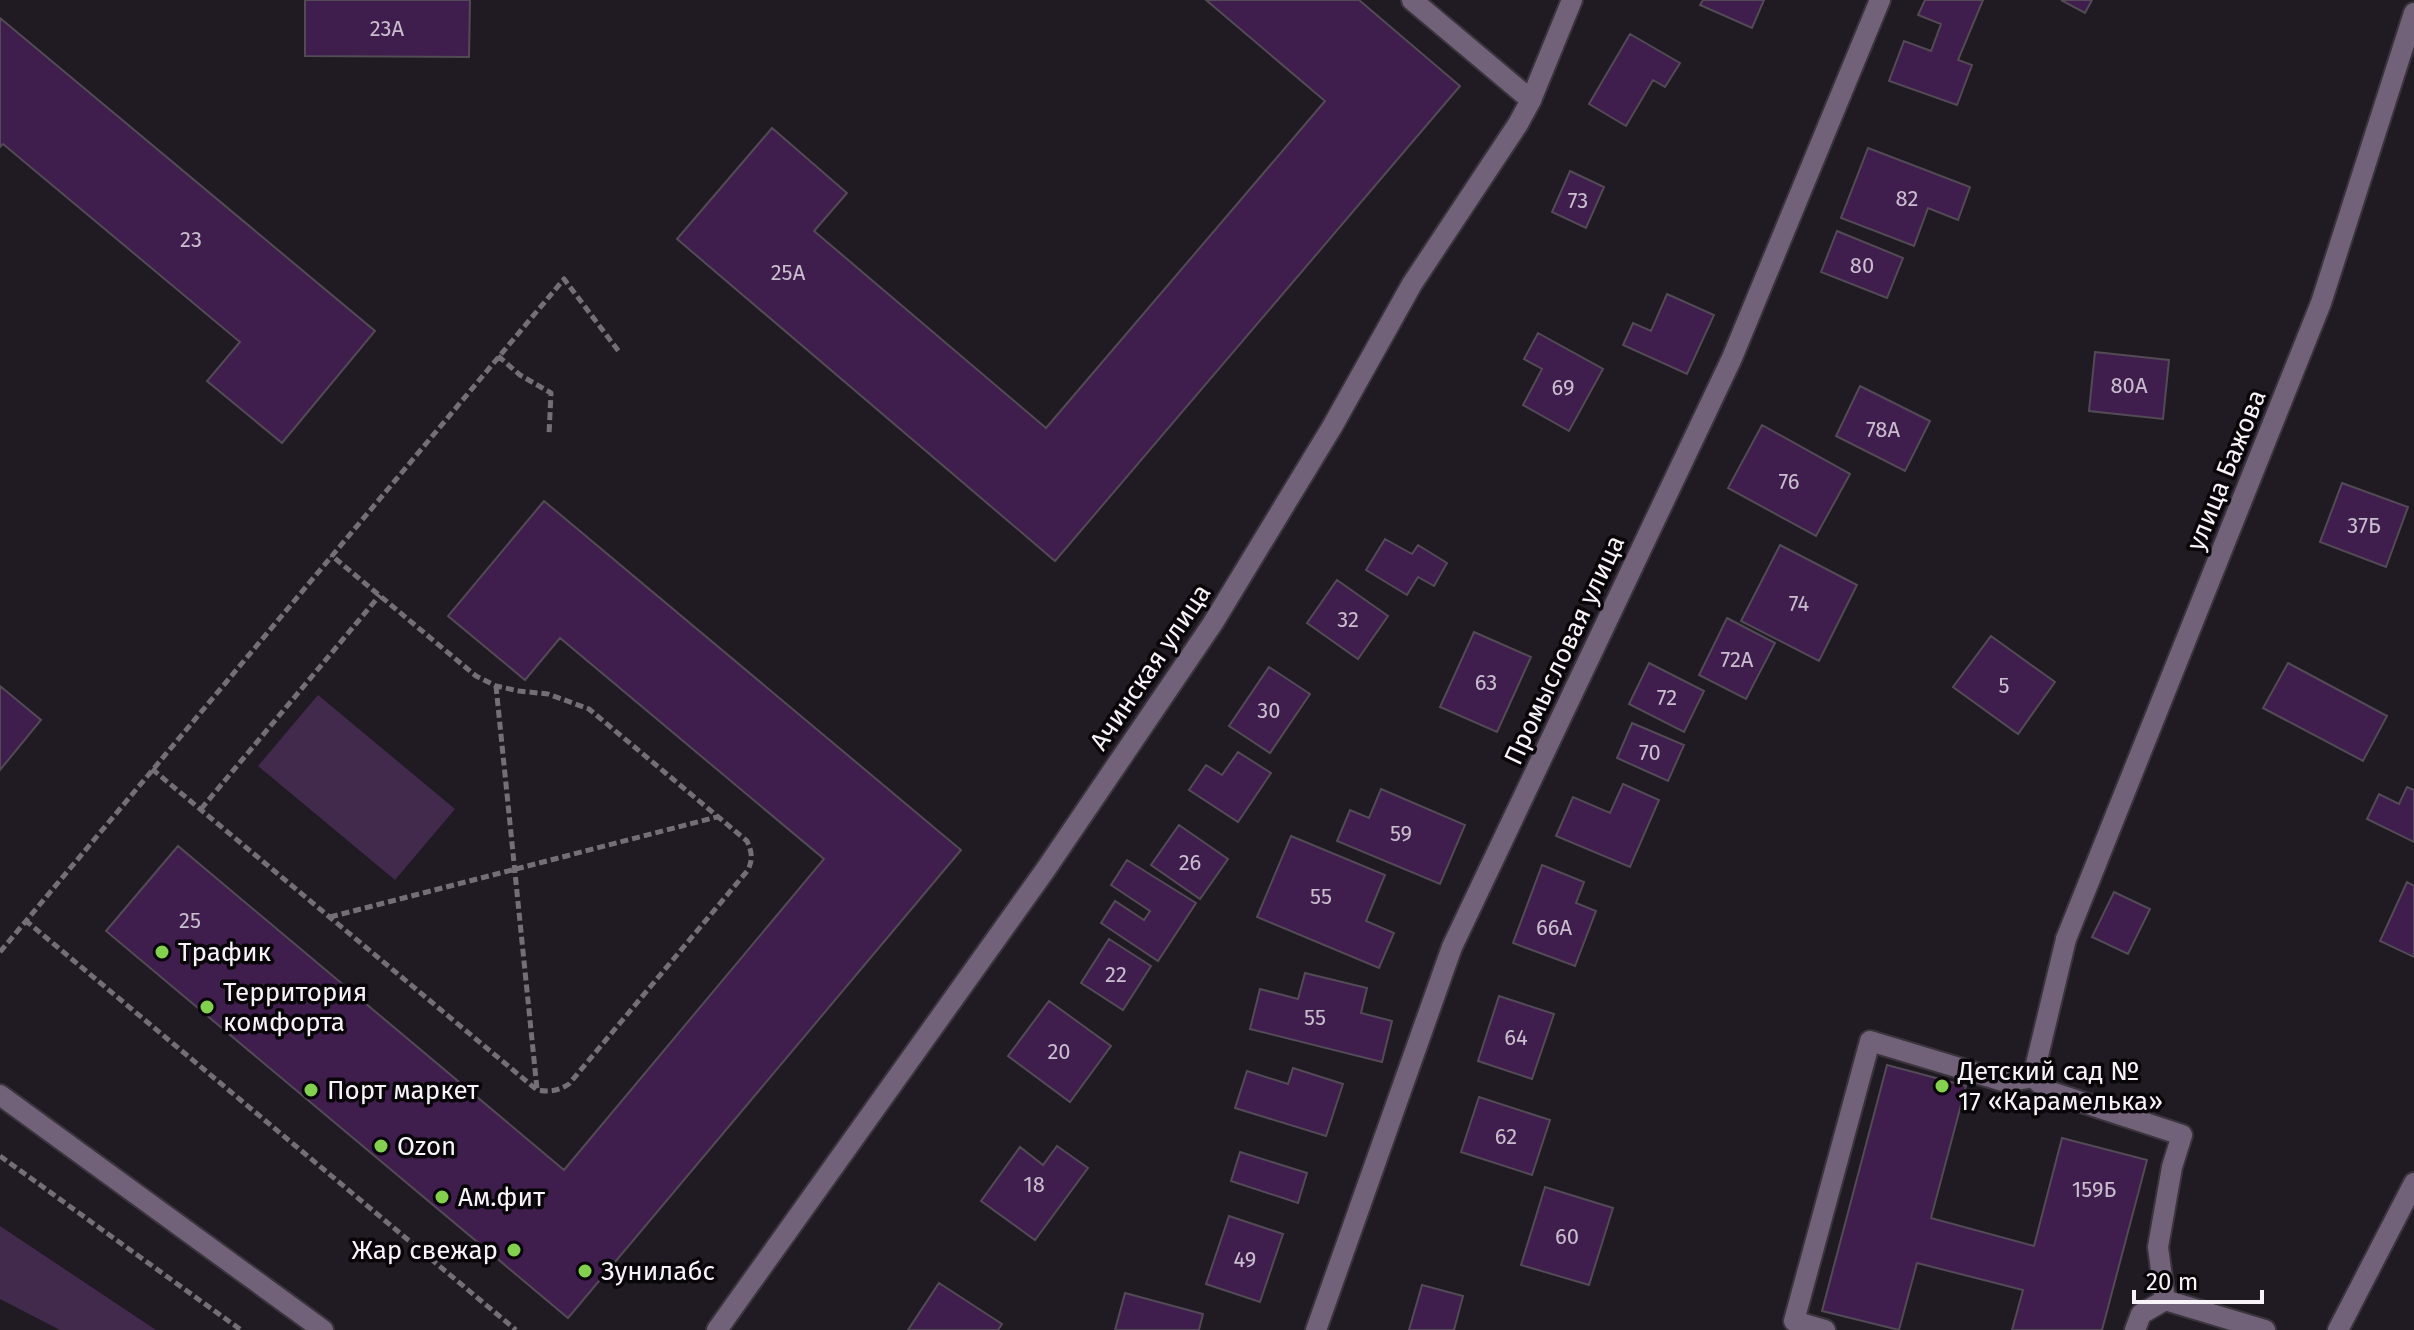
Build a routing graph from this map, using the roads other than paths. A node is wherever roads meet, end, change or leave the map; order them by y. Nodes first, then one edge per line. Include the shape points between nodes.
1 (1412, 0) edge
2 (1572, 0) edge
3 (1880, 0) edge
4 (2414, 13) edge
5 (1531, 100) junction
6 (2033, 1077) junction
7 (0, 1095) edge
8 (2414, 1183) edge
9 (2165, 1300) junction
10 (323, 1330) edge
11 (717, 1330) edge
12 (1316, 1330) edge
13 (1825, 1330) edge
14 (2135, 1330) edge
15 (2265, 1330) edge
16 (2338, 1330) edge

1 - 5 street
2 - 5 street, Ачинская улица
3 - 12 street, Промысловая улица via 1732,358 1452,947
4 - 6 street, улица Бажова via 2321,303 2066,939
5 - 11 street, Ачинская улица via 1412,284 1213,623 1046,869
6 - 9 street via 2048,1091 2182,1135 2158,1247
6 - 13 street via 2006,1082 1870,1041 1794,1321
7 - 10 street
8 - 16 street
9 - 14 street via 2141,1314
9 - 15 street

